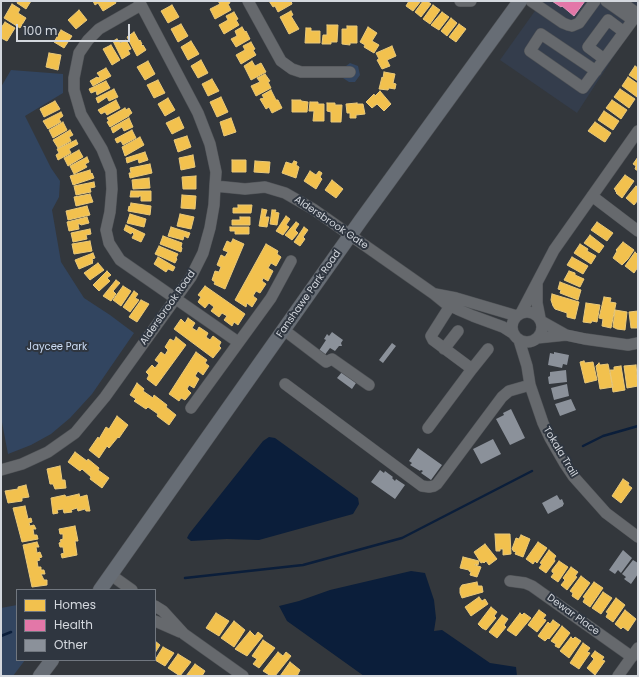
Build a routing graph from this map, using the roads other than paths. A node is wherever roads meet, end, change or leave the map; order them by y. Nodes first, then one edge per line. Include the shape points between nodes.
1 (248, 1) edge
2 (460, 1) edge
3 (471, 1) edge
4 (520, 1) edge
5 (531, 1) edge
6 (595, 1) edge
7 (606, 1) edge
8 (620, 1) edge
9 (140, 3) edge
10 (636, 16) edge
11 (624, 32) junction
12 (604, 59) junction
13 (596, 71) junction
14 (350, 72) dead end
15 (638, 131) edge
16 (215, 186) junction
17 (592, 196) junction
18 (638, 231) edge
19 (350, 235) junction
20 (291, 261) dead end
21 (537, 284) junction
22 (434, 294) junction
23 (180, 301) junction
24 (450, 306) junction
25 (519, 315) junction
26 (540, 320) junction
27 (284, 330) junction
28 (458, 331) dead end
29 (566, 335) junction
30 (517, 337) junction
31 (536, 339) junction
32 (238, 342) junction
33 (638, 343) edge
34 (444, 349) junction
35 (488, 349) dead end
36 (527, 366) junction
37 (472, 369) junction
38 (285, 384) dead end
39 (368, 385) dead end
40 (530, 385) junction
41 (190, 408) dead end
42 (428, 428) dead end
43 (1, 470) edge
44 (638, 537) edge
45 (510, 581) dead end
46 (106, 585) edge
47 (127, 589) edge
48 (156, 607) edge
49 (156, 621) edge
50 (184, 634) junction
51 (635, 653) edge
52 (51, 661) edge
53 (40, 676) edge
54 (243, 676) edge
55 (618, 676) edge

1 - 14 street via 281,61 292,69 301,72
2 - 3 street
4 - 19 main road, Fanshawe Park Road
5 - 6 street via 568,26 579,23
7 - 10 street
8 - 10 street
9 - 16 street, Aldersbrook Road via 198,113 210,144 216,172
9 - 23 street via 99,29 88,40 79,53 74,90 82,114 111,171 112,189 106,230 109,243 120,260
10 - 11 street
11 - 12 street
11 - 12 street via 608,20 588,47
12 - 13 street
13 - 13 street via 583,88 530,51 541,34
15 - 17 street
16 - 19 street, Aldersbrook Gate via 245,189 265,187 285,192
16 - 23 street, Aldersbrook Road via 210,228 203,253
17 - 18 street
17 - 21 street via 554,250
19 - 22 street, Aldersbrook Gate
19 - 27 main road, Fanshawe Park Road
20 - 32 street via 270,298
21 - 25 street
21 - 26 street
22 - 24 street, Aldersbrook Gate
22 - 25 street, Aldersbrook Gate
23 - 32 street
23 - 43 street, Aldersbrook Road via 75,433 48,452
24 - 30 street, Aldersbrook Gate via 503,327
24 - 34 street via 431,336
25 - 26 street via 531,312
25 - 30 street via 512,325
26 - 29 street
26 - 31 street via 541,332
27 - 39 street via 326,362 332,359
27 - 46 main road, Fanshawe Park Road
28 - 34 street
29 - 31 street
29 - 33 street via 628,345
30 - 31 street via 527,342
30 - 36 street, Tokala Trail
31 - 36 street, Tokala Trail
32 - 41 street
34 - 37 street
35 - 37 street
36 - 40 street, Tokala Trail
37 - 42 street
38 - 40 street via 422,486 429,487 437,484 502,397
40 - 44 street, Tokala Trail via 543,423 565,464 606,513
45 - 51 street, Dewar Place via 532,586
46 - 47 street
48 - 50 street
49 - 50 street
50 - 54 street
51 - 55 street
52 - 53 main road

